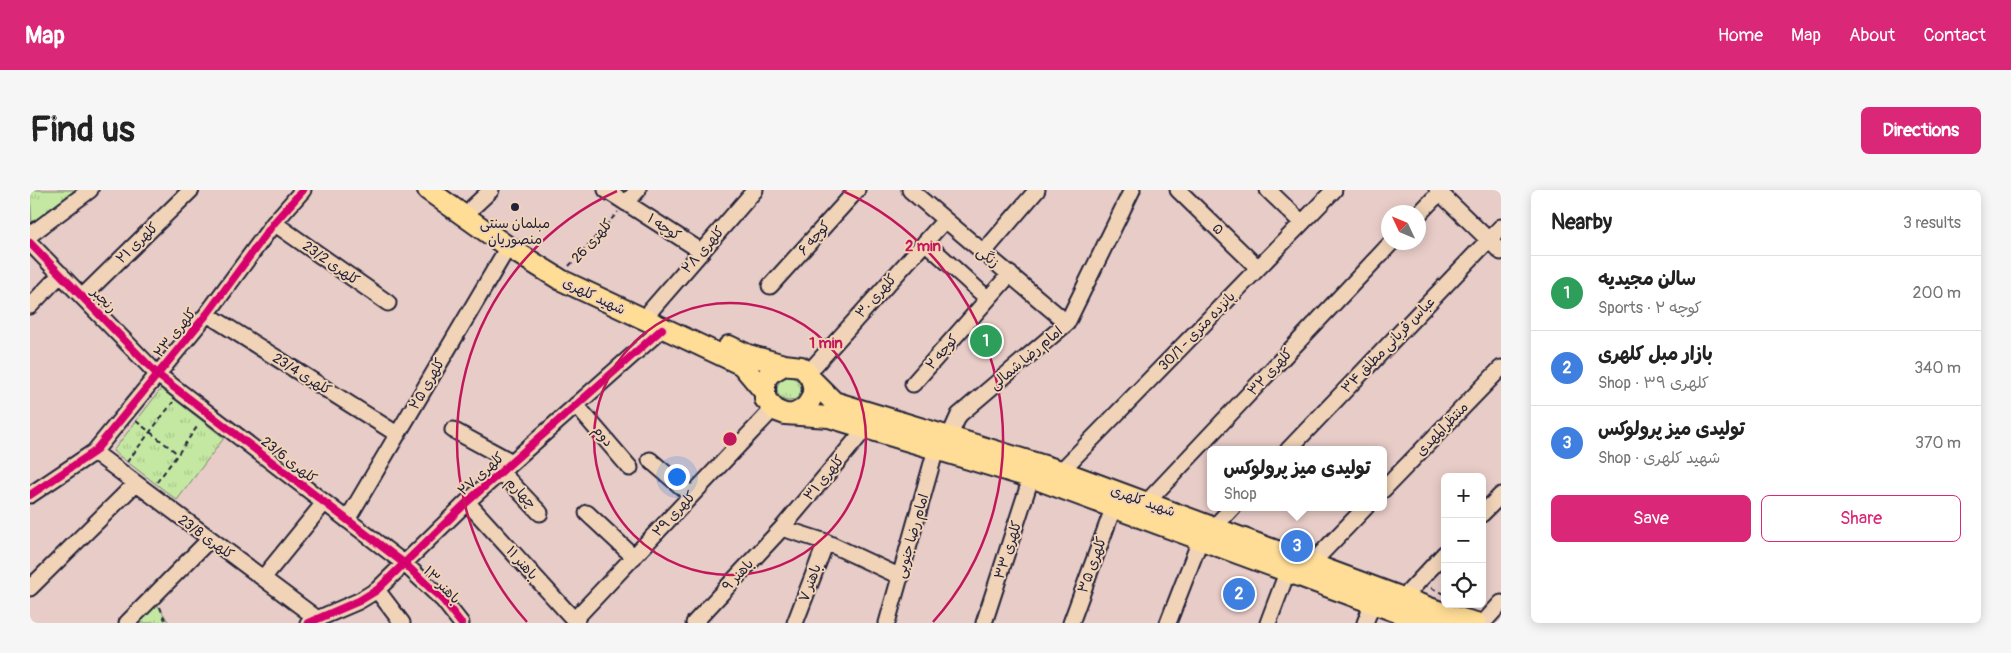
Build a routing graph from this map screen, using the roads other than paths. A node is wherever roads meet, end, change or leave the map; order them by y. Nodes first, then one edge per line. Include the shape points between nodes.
1 (90, 190) edge
2 (191, 190) edge
3 (303, 190) edge
4 (428, 190) edge
5 (448, 190) edge
6 (491, 190) edge
7 (606, 190) edge
8 (638, 190) edge
9 (755, 190) edge
10 (858, 190) edge
11 (1037, 190) edge
12 (1178, 190) edge
13 (1268, 190) edge
14 (1334, 190) edge
15 (1439, 191) edge
16 (920, 193) edge
17 (1127, 193) edge
18 (626, 203) junction
19 (1426, 206) edge
20 (473, 207) junction
21 (945, 220) junction
22 (1302, 222) junction
23 (274, 223) junction
24 (1501, 226) edge
25 (30, 235) edge
26 (1488, 240) junction
27 (925, 242) junction
28 (30, 243) edge
29 (508, 247) junction
30 (1384, 250) edge
31 (701, 251) junction
32 (1501, 252) edge
33 (983, 253) junction
34 (1258, 268) junction
35 (61, 274) junction
36 (1010, 274) junction
37 (770, 286) dead end
38 (83, 296) junction
39 (988, 299) junction
40 (388, 303) dead end
41 (30, 306) edge
42 (651, 310) junction
43 (207, 314) junction
44 (1067, 323) junction
45 (662, 329) junction
46 (784, 365) junction
47 (1501, 368) edge
48 (158, 375) junction
49 (810, 376) junction
50 (913, 384) dead end
51 (764, 390) junction
52 (576, 405) junction
53 (773, 409) junction
54 (794, 414) junction
55 (866, 428) junction
56 (453, 430) dead end
57 (398, 434) junction
58 (943, 443) junction
59 (1292, 446) edge
60 (94, 452) junction
61 (650, 460) dead end
62 (507, 467) junction
63 (630, 468) dead end
64 (1061, 471) junction
65 (1031, 478) junction
66 (135, 484) junction
67 (1387, 486) edge
68 (30, 495) edge
69 (692, 495) junction
70 (1501, 495) edge
71 (467, 502) junction
72 (1147, 502) junction
73 (324, 503) junction
74 (1114, 506) junction
75 (1486, 510) edge
76 (1229, 511) edge
77 (1362, 511) edge
78 (540, 513) dead end
79 (587, 513) dead end
80 (347, 520) junction
81 (782, 528) junction
82 (1208, 532) junction
83 (209, 540) junction
84 (826, 542) junction
85 (634, 557) junction
86 (1441, 557) edge
87 (1312, 563) junction
88 (405, 564) junction
89 (1288, 570) junction
90 (901, 577) junction
91 (263, 578) junction
92 (30, 588) edge
93 (377, 590) junction
94 (1403, 598) junction
95 (1373, 602) junction
96 (1501, 603) edge
97 (314, 621) edge
98 (575, 622) edge
99 (127, 623) edge
100 (402, 623) edge
101 (460, 623) edge
102 (694, 623) edge
103 (794, 623) edge
104 (887, 623) edge
105 (984, 623) edge
106 (1071, 623) edge
107 (1168, 623) edge
108 (1268, 623) edge
109 (1365, 623) edge
110 (1427, 623) edge
111 (1476, 623) edge
112 (1482, 623) edge

1 - 25 street
2 - 38 street, کلهری ۲۱
3 - 23 street, کلهری ۲۳
4 - 29 main road, شهید کلهری
5 - 20 main road, شهید کلهری
6 - 20 street
7 - 18 street, ۱ کوچه
8 - 18 street
9 - 31 street, کلهری ۲۸
10 - 37 street, ۶ کوچه
11 - 33 street
12 - 34 street, ۵
13 - 22 street
14 - 22 street, 30/1 - پانزده متری
15 - 19 street
15 - 26 street
16 - 21 street, زنگی
17 - 44 street, امام رضا شمالی
18 - 31 street, ۱ کوچه
20 - 42 main road, شهید کلهری via 514,238 567,270
21 - 27 street, کلهری ۳۰
21 - 33 street, زنگی
22 - 34 street, 30/1 - پانزده متری
23 - 40 street, کلهری 23/2
23 - 43 street, کلهری ۲۳
24 - 26 street, عباس قربانی مطلق ۳۴
26 - 32 street
26 - 59 street, عباس قربانی مطلق ۳۴
27 - 39 street
27 - 49 street, کلهری ۳۰
28 - 35 street, رنجبر
29 - 45 main road, شهید کلهری via 561,280
29 - 57 street, کلهری ۲۵
30 - 72 street, کلهری ۳۲
31 - 42 street, کلهری ۲۸
33 - 36 street, زنگی
34 - 64 street, 30/1 - پانزده متری
35 - 38 street, رنجبر
35 - 41 street
36 - 39 street, ۲ کوچه
36 - 44 street, زنگی
38 - 48 street, رنجبر
39 - 50 street, ۲ کوچه
42 - 46 main road, شهید کلهری via 748,355
43 - 48 street, کلهری ۲۳
43 - 57 street, کلهری 23/4
44 - 58 street, امام رضا شمالی via 959,415
45 - 51 main road, شهید کلهری via 742,365
45 - 52 street, کلهری ۲۷
46 - 49 main road via 792,364
46 - 51 main road via 769,374
47 - 67 street, منتظرالمهدی
48 - 60 street, کلهری ۲۳
48 - 73 street, کلهری 23/6
49 - 54 main road via 814,389 808,405
49 - 58 main road, شهید کلهری via 834,402
51 - 53 main road via 765,399
52 - 62 street, کلهری ۲۷
52 - 63 street, دوم
53 - 54 main road
53 - 69 street, کلهری ۲۹
54 - 55 main road, شهید کلهری via 829,417
55 - 58 main road, شهید کلهری
55 - 81 street, کلهری ۳۱
56 - 62 street, چهارم
57 - 80 street, کلهری ۲۵
58 - 64 main road, شهید کلهری
58 - 65 main road, شهید کلهری
58 - 90 street, امام رضا جنوبی
60 - 66 street, کلهری 23/8
60 - 68 street, کلهری ۲۳
61 - 69 street
62 - 71 street, کلهری ۲۷
62 - 78 street, چهارم
64 - 72 main road, شهید کلهری
65 - 74 main road, شهید کلهری
65 - 105 street, کلهری ۳۳
66 - 83 street, کلهری 23/8
66 - 92 street
69 - 85 street, کلهری ۲۹
70 - 75 street
71 - 88 street, کلهری ۲۷
71 - 98 street, باهنر ۱۱
72 - 82 main road, شهید کلهری
73 - 80 street, کلهری 23/6
73 - 91 street
74 - 82 main road, شهید کلهری
74 - 106 street, کلهری ۳۵
76 - 82 street
77 - 87 street
79 - 85 street
80 - 88 street, کلهری 23/6
81 - 84 street
81 - 102 street, باهنر ۹
82 - 87 main road, شهید کلهری
82 - 89 main road, شهید کلهری
82 - 107 street
83 - 91 street, کلهری 23/8
83 - 99 street
84 - 90 street
84 - 103 street, باهنر ۷
85 - 98 street, کلهری ۲۹
86 - 94 street
87 - 94 main road, شهید کلهری
88 - 93 street, کلهری ۲۷
88 - 101 street, باهنر ۱۳ via 443,600
89 - 95 main road, شهید کلهری
89 - 108 street
90 - 104 street, امام رضا جنوبی
91 - 97 street, کلهری 23/8
93 - 97 street, کلهری ۲۷
93 - 100 street
94 - 111 main road, شهید کلهری
95 - 109 street
95 - 110 main road, شهید کلهری
96 - 112 street

